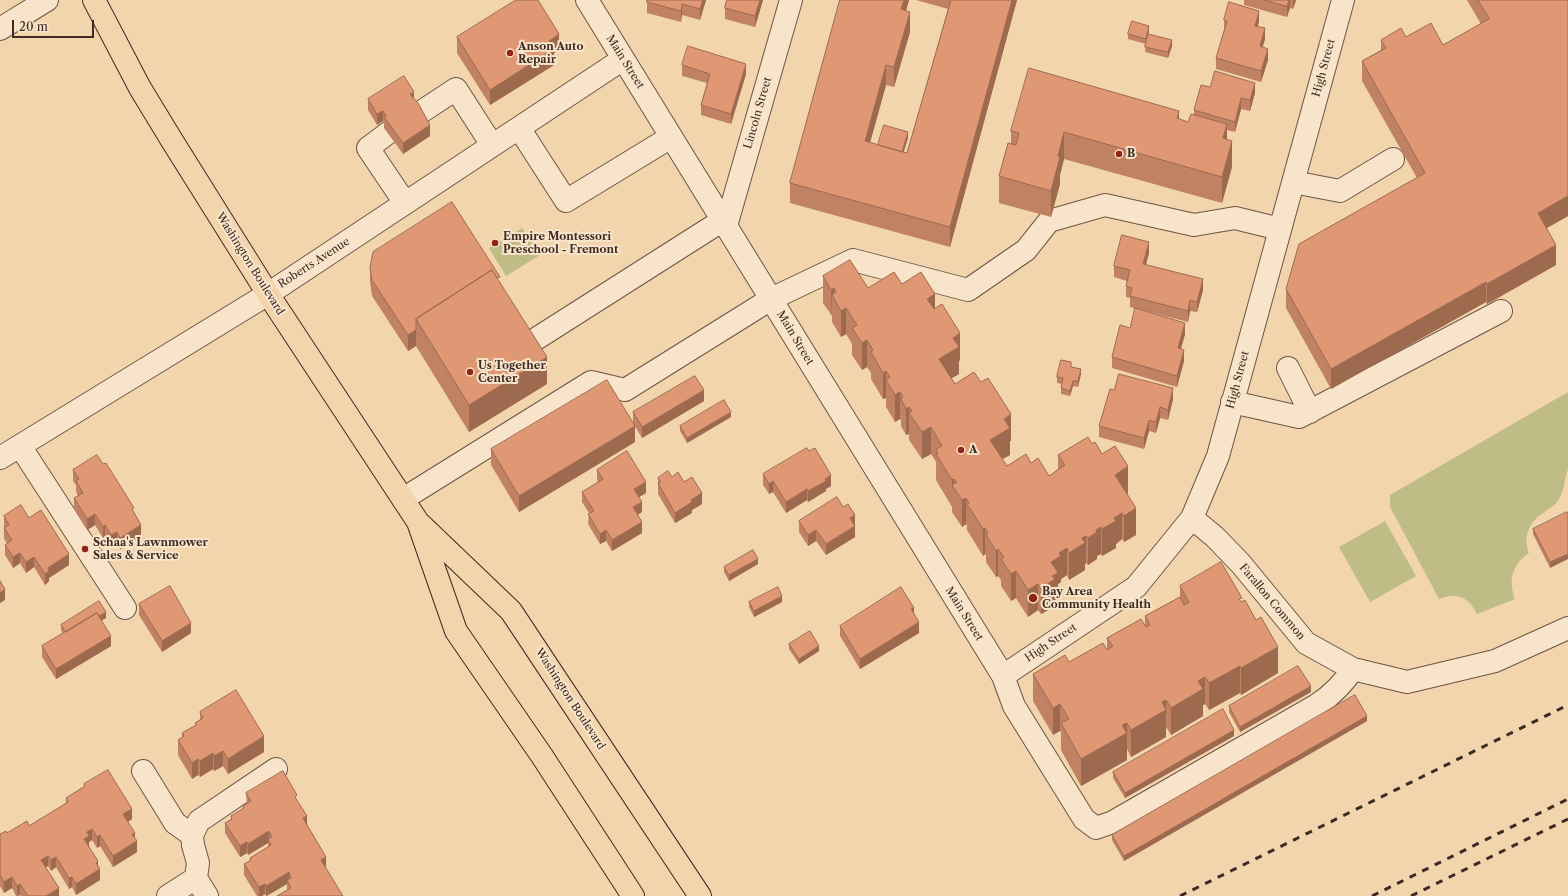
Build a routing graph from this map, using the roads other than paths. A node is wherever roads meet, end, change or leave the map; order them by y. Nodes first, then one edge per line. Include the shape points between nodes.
1 (47, 0) edge
2 (94, 0) edge
3 (587, 0) edge
4 (791, 0) edge
5 (1343, 0) edge
6 (0, 29) edge
7 (622, 59) junction
8 (418, 114) edge
9 (519, 128) junction
10 (388, 133) edge
11 (671, 137) junction
12 (492, 145) junction
13 (1393, 159) dead end
14 (1293, 182) junction
15 (405, 203) junction
16 (724, 223) junction
17 (1280, 229) junction
18 (268, 294) junction
19 (771, 299) junction
20 (1501, 311) dead end
21 (528, 344) edge
22 (1288, 368) dead end
23 (1232, 402) junction
24 (1310, 412) junction
25 (20, 446) junction
26 (0, 458) edge
27 (403, 499) junction
28 (1192, 518) junction
29 (418, 522) junction
30 (125, 608) dead end
31 (1568, 628) edge
32 (1353, 669) junction
33 (1003, 676) junction
34 (276, 769) dead end
35 (143, 771) dead end
36 (192, 836) junction
37 (202, 887) edge
38 (168, 896) edge
39 (633, 896) edge
40 (700, 896) edge

1 - 6 street
2 - 18 main road, Washington Boulevard via 140,88
3 - 7 street, Main Street
4 - 16 street, Lincoln Street
5 - 14 street, High Street
7 - 9 street, Roberts Avenue
7 - 11 street, Main Street
8 - 12 street via 456,89
9 - 11 street via 566,201
9 - 12 street, Roberts Avenue
10 - 15 street via 368,148
11 - 16 street, Main Street
12 - 15 street, Roberts Avenue
13 - 14 street via 1340,191
14 - 17 street, High Street
15 - 18 street, Roberts Avenue
16 - 19 street, Main Street
16 - 21 street
17 - 19 street via 1235,218 1194,225 1105,205 1049,221 1026,250 968,290 852,260
17 - 23 street, High Street
18 - 25 street, Roberts Avenue
18 - 27 main road, Washington Boulevard
19 - 27 street via 625,390 591,382
19 - 33 street, Main Street
20 - 24 street
22 - 24 street
23 - 24 street via 1299,417
23 - 28 street, High Street via 1218,456
25 - 26 street, Roberts Avenue
25 - 30 street
27 - 29 main road, Washington Boulevard
28 - 32 street, Farallon Common via 1241,564 1306,643
28 - 33 street, High Street via 1136,587
29 - 39 main road, Washington Boulevard via 456,631 542,756
29 - 40 main road, Washington Boulevard via 511,611
31 - 32 street, Farallon Common via 1496,661 1407,682
32 - 33 street, Main Street via 1344,683 1317,705 1113,822 1096,828 1084,819 1014,706
34 - 36 street via 202,818
35 - 36 street via 175,823
36 - 37 street
37 - 38 street

